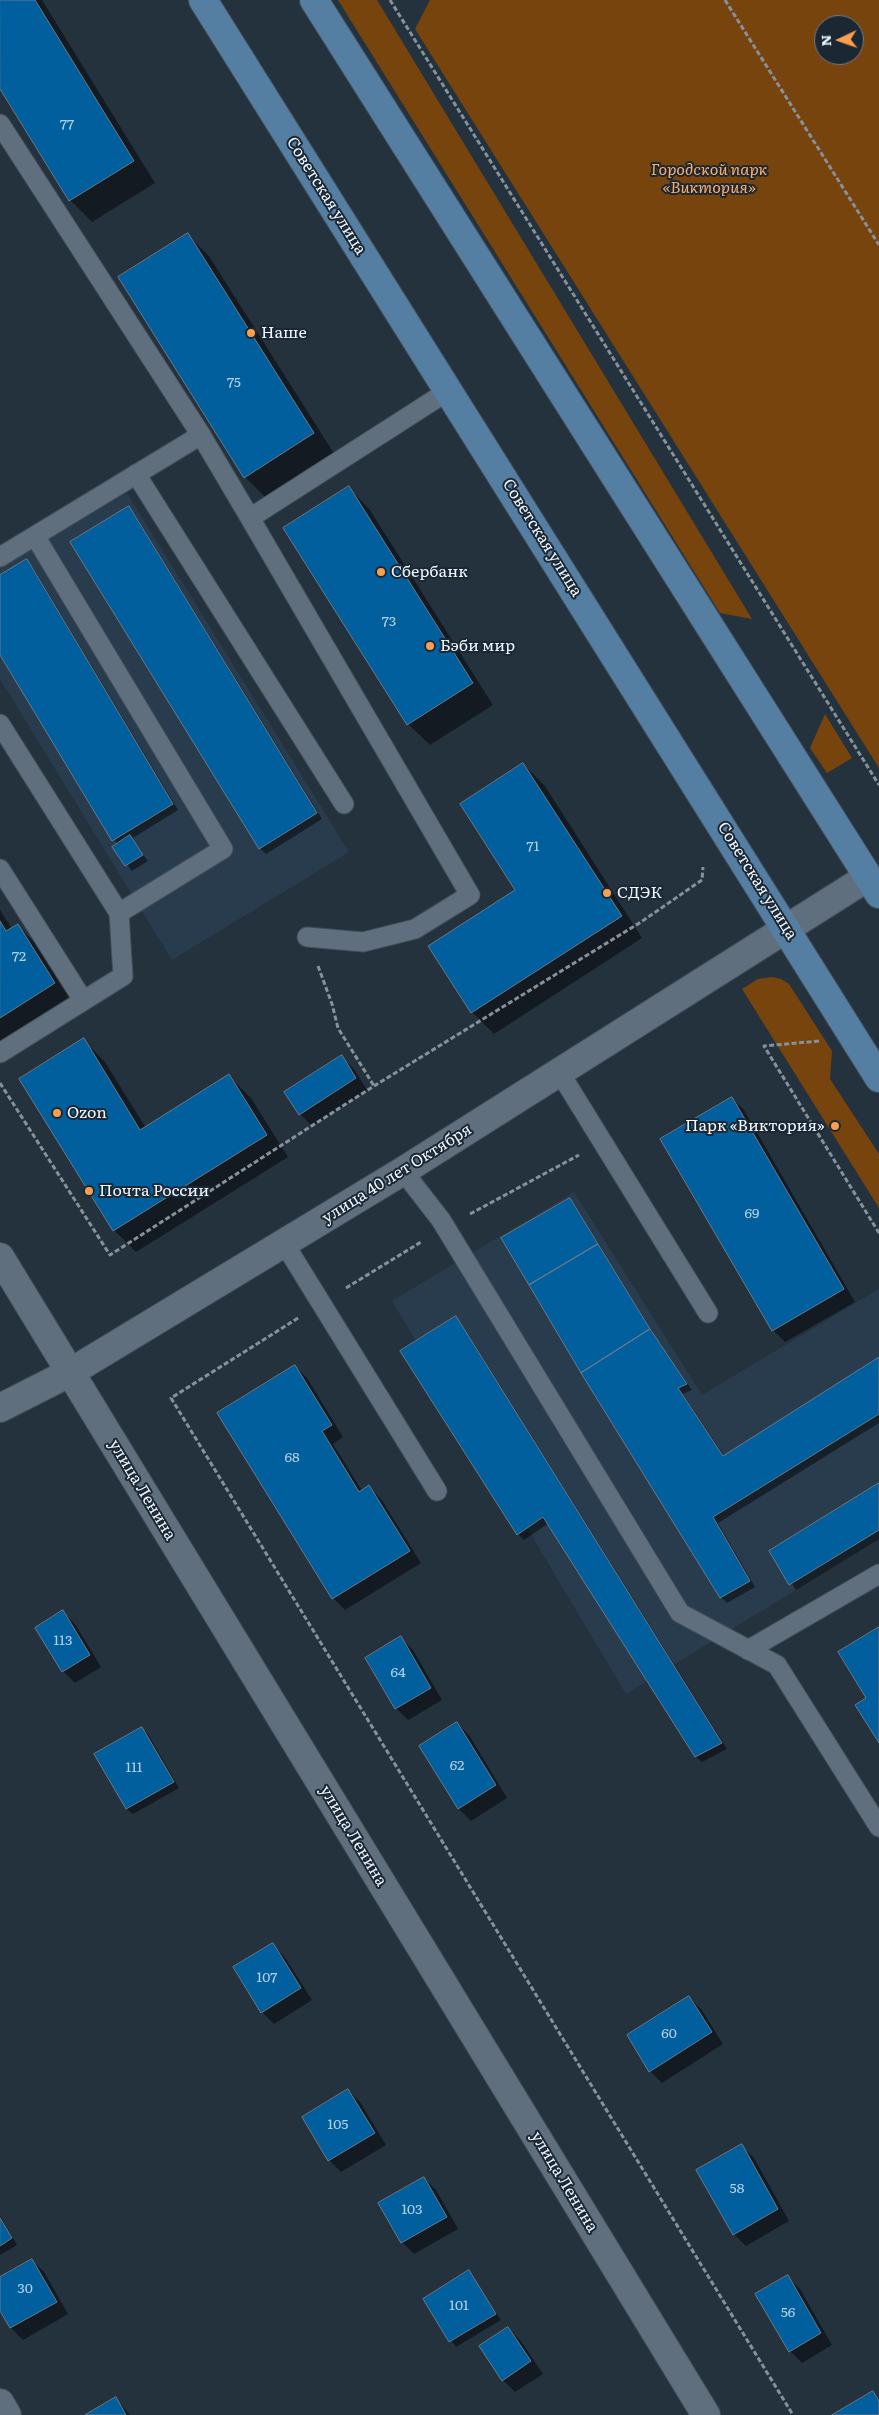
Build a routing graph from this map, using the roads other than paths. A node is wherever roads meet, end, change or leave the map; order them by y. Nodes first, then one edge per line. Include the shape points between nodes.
1 (203, 0) edge
2 (314, 0) edge
3 (0, 124) edge
4 (448, 391) junction
5 (201, 435) junction
6 (136, 474) junction
7 (250, 518) junction
8 (35, 536) junction
9 (0, 557) edge
10 (0, 724) edge
11 (344, 804) dead end
12 (0, 869) edge
13 (874, 886) edge
14 (119, 913) junction
15 (787, 929) junction
16 (307, 937) road end
17 (83, 1000) junction
18 (0, 1053) edge
19 (560, 1073) junction
20 (879, 1078) edge
21 (403, 1171) junction
22 (284, 1243) junction
23 (0, 1257) edge
24 (708, 1313) dead end
25 (71, 1372) junction
26 (0, 1408) edge
27 (438, 1491) dead end
28 (879, 1574) edge
29 (748, 1650) junction
30 (879, 1827) edge
31 (0, 2403) edge
32 (7, 2415) edge
33 (706, 2415) edge

1 - 4 main road, Советская улица
2 - 13 main road
3 - 5 lane
4 - 7 lane
4 - 15 main road, Советская улица
5 - 6 lane
5 - 7 lane
6 - 8 lane
6 - 11 lane
7 - 16 lane via 470,895 415,929 363,942
8 - 9 lane
8 - 14 lane via 223,849
10 - 14 lane
12 - 17 lane
13 - 15 street, улица 40 лет Октября
14 - 17 lane via 123,976
15 - 19 street, улица 40 лет Октября
15 - 20 main road, Советская улица
17 - 18 lane
19 - 21 street, улица 40 лет Октября
19 - 24 lane
21 - 22 street, улица 40 лет Октября
21 - 29 lane via 445,1228 680,1613
22 - 25 street, улица 40 лет Октября
22 - 27 lane
23 - 25 street, улица Ленина
25 - 26 street, улица 40 лет Октября
25 - 33 street, улица Ленина
28 - 29 lane
29 - 30 lane via 777,1665
31 - 32 street

